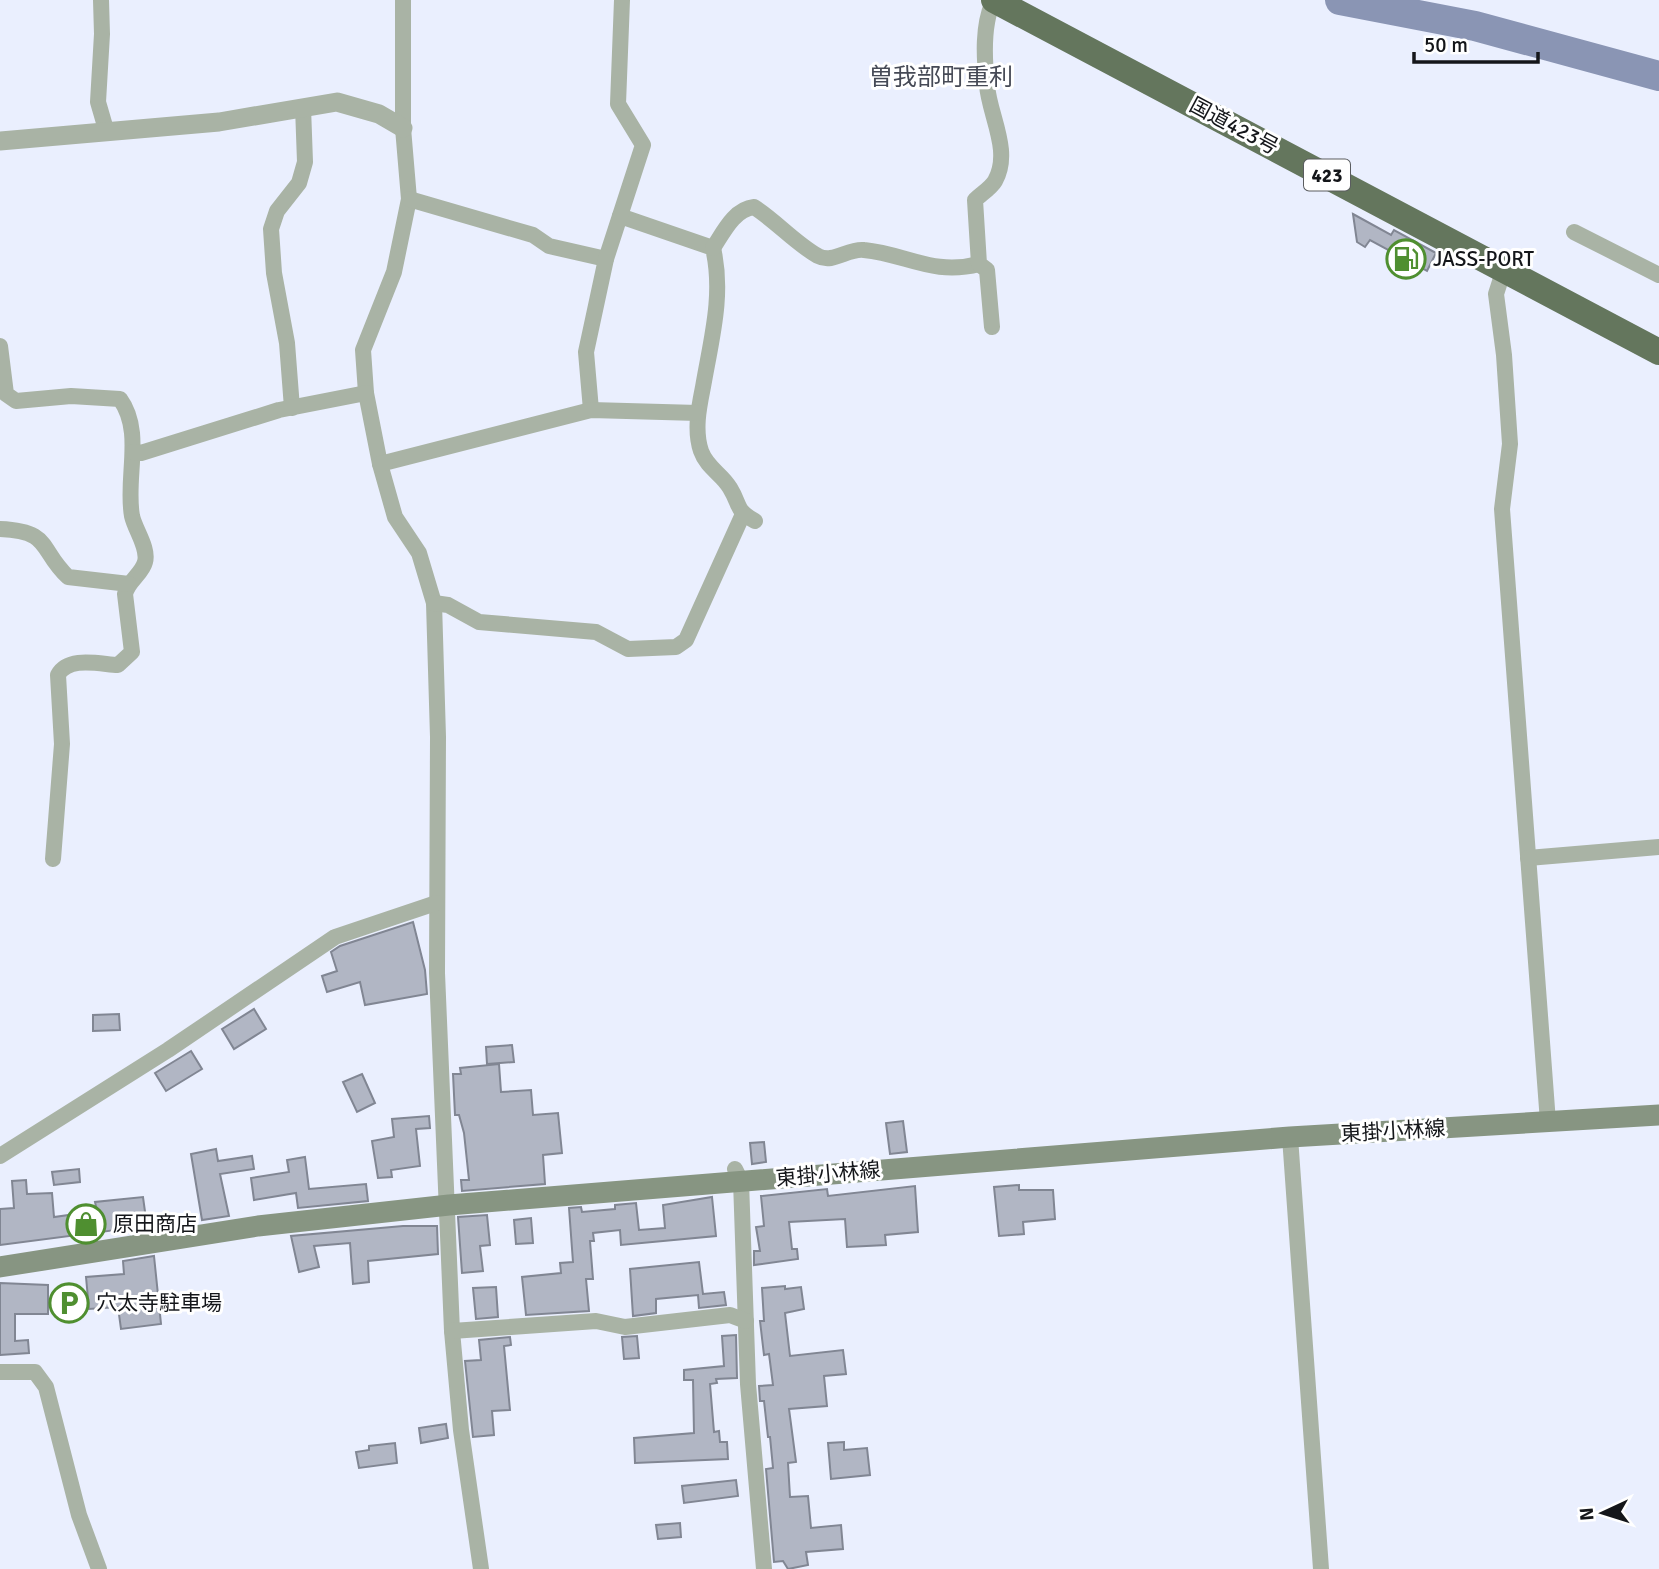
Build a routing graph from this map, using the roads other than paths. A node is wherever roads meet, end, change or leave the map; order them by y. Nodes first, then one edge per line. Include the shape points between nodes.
1 (101, 0) edge
2 (403, 0) edge
3 (622, 0) edge
4 (994, 0) edge
5 (303, 107) junction
6 (404, 128) junction
7 (107, 133) junction
8 (0, 141) edge
9 (409, 199) junction
10 (620, 216) junction
11 (1574, 232) dead end
12 (713, 248) junction
13 (606, 259) junction
14 (979, 264) junction
15 (1504, 269) junction
16 (1659, 275) edge
17 (992, 327) dead end
18 (0, 346) edge
19 (1659, 352) edge
20 (366, 393) junction
21 (292, 408) junction
22 (591, 410) junction
23 (698, 413) junction
24 (133, 452) junction
25 (380, 464) junction
26 (0, 529) edge
27 (129, 584) junction
28 (434, 603) junction
29 (1659, 848) edge
30 (1528, 858) junction
31 (53, 859) dead end
32 (436, 903) junction
33 (1659, 1115) edge
34 (1548, 1122) junction
35 (1290, 1137) junction
36 (0, 1156) edge
37 (738, 1175) junction
38 (449, 1205) junction
39 (0, 1267) edge
40 (746, 1321) junction
41 (452, 1331) junction
42 (0, 1372) edge
43 (99, 1569) edge
44 (481, 1569) edge
45 (764, 1569) edge
46 (1321, 1569) edge

1 - 7 street via 98,102
2 - 6 street
3 - 10 street via 618,104 643,145
4 - 14 street via 986,15 986,86 1000,136 999,157 995,180 975,200
4 - 15 highway, 国道423号 / 423
5 - 6 street via 337,102 379,114
5 - 7 street via 219,122
5 - 21 street via 304,162 299,183 277,211 271,229
6 - 9 street
7 - 8 street
9 - 13 street via 533,235 548,246
9 - 20 street via 394,272 363,350
10 - 12 street
10 - 13 street
11 - 16 street
12 - 14 street via 731,221 754,207 820,257 865,250 937,267
12 - 23 street via 718,298
13 - 22 street via 586,352
14 - 17 street via 987,270
15 - 19 highway, 国道423号 / 423
15 - 30 street via 1496,295 1510,444 1502,509
18 - 24 street via 6,394 16,401 71,396 120,399 128,410
20 - 21 street
20 - 25 street
21 - 24 street
22 - 23 street
22 - 25 street
23 - 28 street via 701,451 749,518 686,640 676,647 628,649 596,632 479,622 448,605
24 - 27 street via 132,515 146,555 145,565
25 - 28 street via 395,517 419,553
26 - 27 street via 31,534 44,542 68,577
27 - 31 street via 125,594 132,652 118,665 71,663 58,675 62,744
28 - 32 street
29 - 30 street
30 - 34 street
32 - 36 street via 335,937
32 - 38 street
33 - 34 main road, 東掛小林線
34 - 35 main road, 東掛小林線
35 - 37 main road, 東掛小林線
35 - 46 street
37 - 38 main road, 東掛小林線
37 - 40 street
38 - 39 main road, 東掛小林線 via 258,1226
38 - 41 street
40 - 41 street via 730,1315 625,1327 596,1321
40 - 45 street
41 - 44 street
42 - 43 street via 35,1372 46,1387 79,1515

